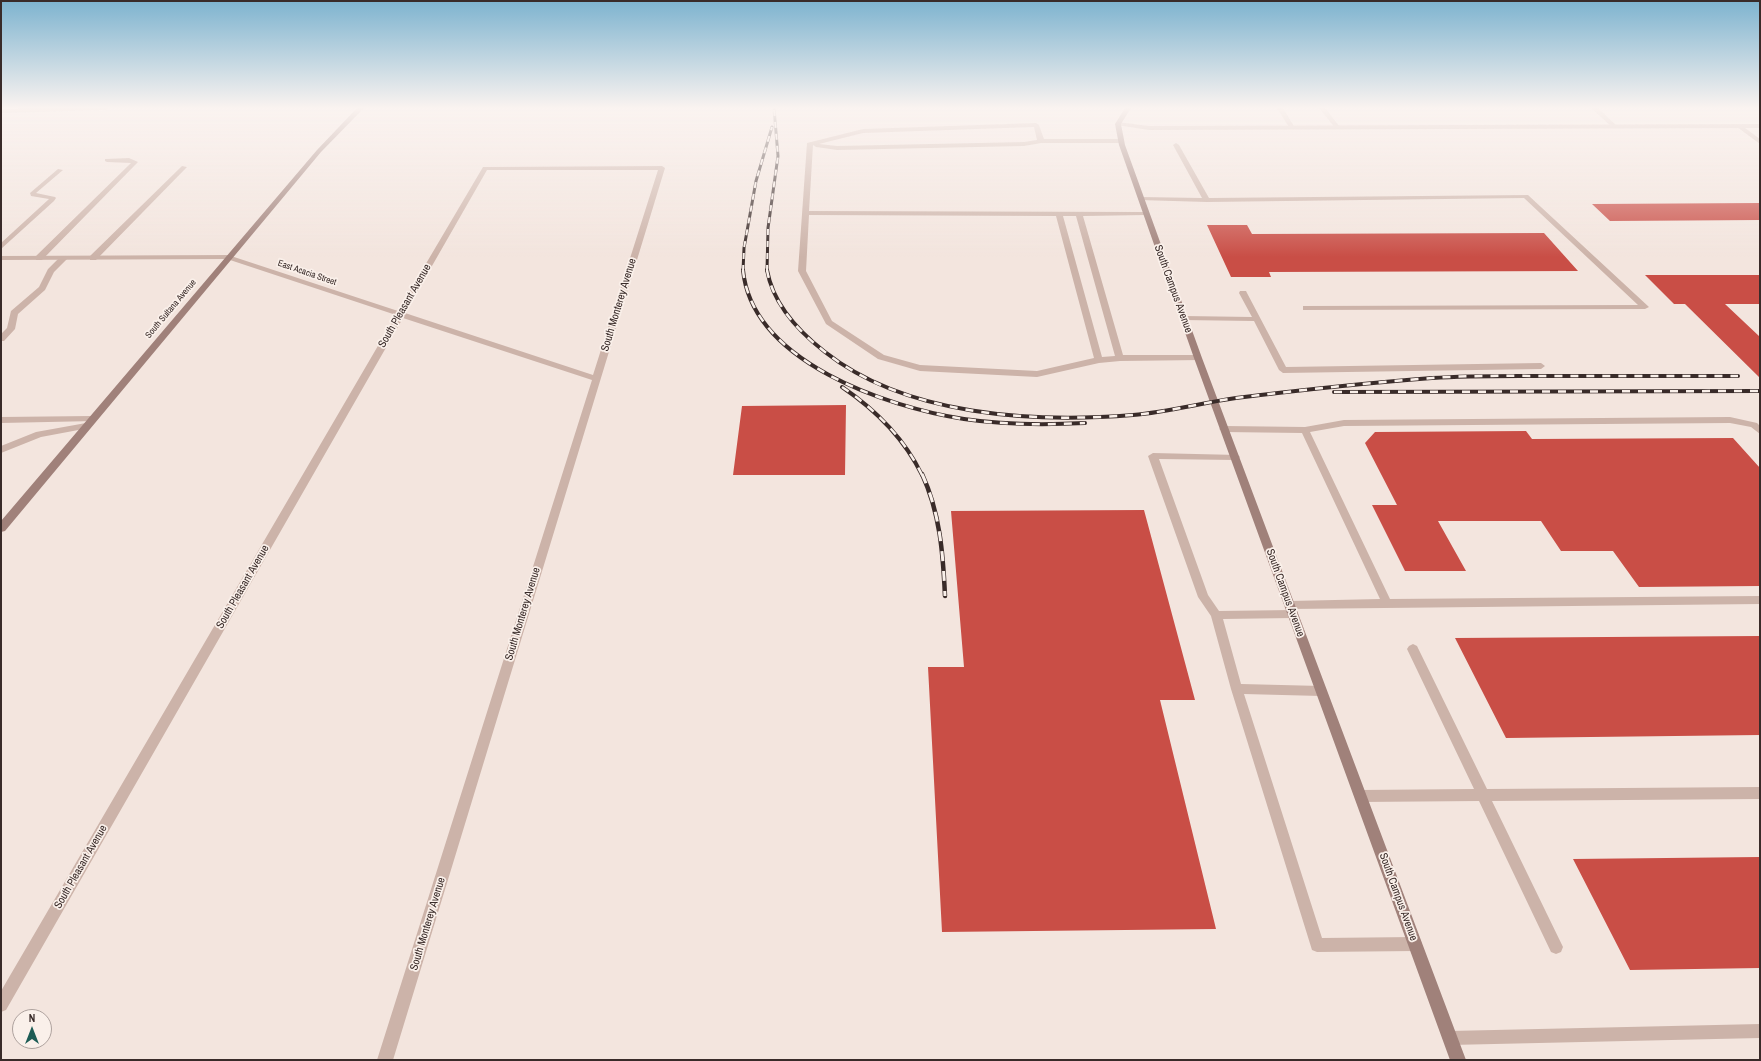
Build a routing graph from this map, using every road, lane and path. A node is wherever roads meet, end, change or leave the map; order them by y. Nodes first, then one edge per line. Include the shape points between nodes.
1 (312, 158) edge
2 (808, 158) edge
3 (1126, 158) edge
4 (1183, 158) edge
5 (107, 160) dead end
6 (184, 166) dead end
7 (485, 168) joint
8 (60, 170) dead end
9 (1141, 199) junction
10 (1207, 200) junction
11 (805, 213) junction
12 (1146, 213) junction
13 (1058, 214) junction
14 (1079, 214) junction
15 (1, 247) edge
16 (228, 257) junction
17 (1, 258) edge
18 (39, 258) junction
19 (64, 258) junction
20 (93, 258) junction
21 (1243, 293) dead end
22 (1306, 308) dead end
23 (400, 315) junction
24 (1183, 318) junction
25 (1257, 319) junction
26 (1, 338) edge
27 (1120, 358) junction
28 (1198, 358) junction
29 (1099, 360) junction
30 (1541, 366) dead end
31 (596, 379) junction
32 (1, 420) edge
33 (89, 423) junction
34 (1224, 429) junction
35 (1305, 430) junction
36 (1760, 431) edge
37 (1, 450) edge
38 (1235, 457) junction
39 (1, 528) edge
40 (1760, 600) edge
41 (1386, 603) junction
42 (1291, 610) junction
43 (1216, 615) junction
44 (1413, 649) dead end
45 (1237, 689) junction
46 (1321, 691) junction
47 (1760, 793) edge
48 (1484, 795) junction
49 (1361, 796) junction
50 (1415, 944) junction
51 (1556, 947) dead end
52 (1, 1005) edge
53 (1760, 1031) edge
54 (1450, 1038) junction
55 (385, 1060) edge
56 (1458, 1060) edge

1 - 16 street, South Sultana Avenue
2 - 11 street
3 - 9 street, South Campus Avenue
4 - 10 street
5 - 18 street via 135,162
6 - 20 street
7 - 23 street, South Pleasant Avenue
7 - 31 street, South Monterey Avenue via 662,168
8 - 15 street via 33,193 53,198 52,200
9 - 10 street
9 - 12 street, South Campus Avenue
10 - 22 street via 1526,196 1644,307
11 - 13 street
11 - 29 street via 802,271 829,322 881,357 920,368 1036,374
12 - 14 street
12 - 24 street, South Campus Avenue
13 - 14 street
13 - 29 street
14 - 27 street
16 - 20 street, East Acacia Street
16 - 23 street, East Acacia Street
16 - 33 street, South Sultana Avenue
17 - 18 street, East Acacia Street
18 - 19 street, East Acacia Street
19 - 20 street, East Acacia Street
19 - 26 street via 51,271 42,288 14,313 10,329
21 - 25 street
23 - 31 street, East Acacia Street
23 - 52 street, South Pleasant Avenue
24 - 25 street
24 - 28 street, South Campus Avenue
25 - 30 street via 1283,370
27 - 28 street
27 - 29 street
28 - 34 street, South Campus Avenue
31 - 55 street, South Monterey Avenue
32 - 33 street
33 - 37 street via 39,434
33 - 39 street, South Sultana Avenue
34 - 35 street
34 - 38 street, South Campus Avenue
35 - 36 street via 1344,423 1730,420 1754,425
35 - 41 street
38 - 42 street, South Campus Avenue
38 - 43 street via 1153,456 1203,598
40 - 41 street
41 - 42 street
42 - 43 street
42 - 46 street, South Campus Avenue
43 - 45 street
44 - 48 street
45 - 46 street
45 - 50 street via 1317,945
46 - 49 street, South Campus Avenue
47 - 48 street
48 - 49 street
48 - 51 street
49 - 50 street, South Campus Avenue
50 - 54 street, South Campus Avenue
53 - 54 street
54 - 56 street, South Campus Avenue

